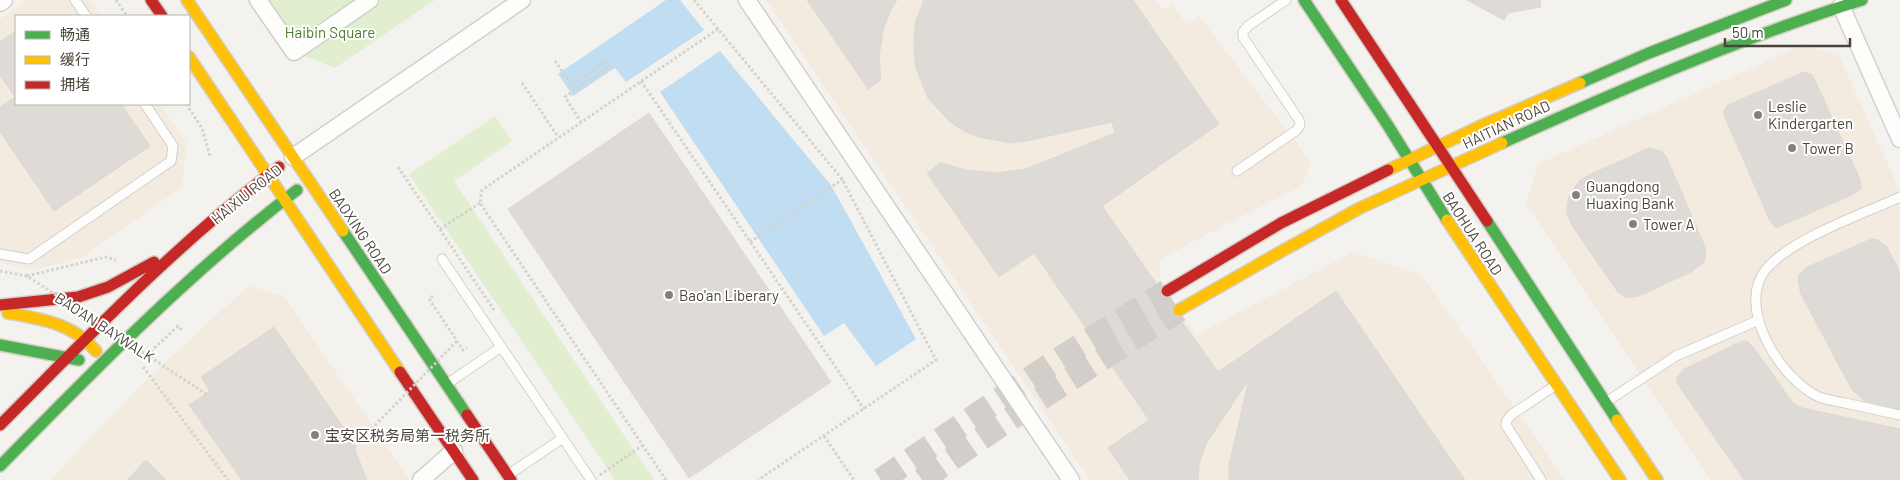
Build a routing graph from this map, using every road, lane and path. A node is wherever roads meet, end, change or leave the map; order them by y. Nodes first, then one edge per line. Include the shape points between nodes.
1 (4, 0) edge
2 (75, 0) edge
3 (116, 0) edge
4 (151, 0) edge
5 (186, 0) edge
6 (258, 0) edge
7 (370, 0) edge
8 (522, 0) edge
9 (694, 0) edge
10 (747, 0) edge
11 (1286, 0) edge
12 (1304, 0) edge
13 (1341, 0) edge
14 (1786, 0) edge
15 (1862, 0) edge
16 (0, 3) edge
17 (1839, 3) edge
18 (85, 15) edge
19 (126, 15) edge
20 (161, 15) edge
21 (718, 29) junction
22 (190, 58) edge
23 (555, 61) dead end
24 (641, 81) junction
25 (522, 83) dead end
26 (146, 105) edge
27 (187, 105) edge
28 (581, 122) junction
29 (558, 137) junction
30 (1900, 139) edge
31 (1436, 147) junction
32 (210, 156) dead end
33 (293, 157) junction
34 (1408, 160) junction
35 (1450, 167) junction
36 (1237, 171) dead end
37 (268, 175) junction
38 (1421, 180) junction
39 (309, 182) junction
40 (834, 185) dead end
41 (1900, 198) edge
42 (284, 200) junction
43 (480, 202) junction
44 (440, 229) dead end
45 (196, 236) junction
46 (750, 242) junction
47 (0, 254) edge
48 (106, 257) dead end
49 (442, 259) dead end
50 (0, 271) edge
51 (27, 276) junction
52 (1167, 291) tunnel mouth
53 (432, 296) dead end
54 (0, 305) edge
55 (1179, 310) tunnel mouth
56 (0, 311) edge
57 (1758, 320) junction
58 (182, 330) dead end
59 (87, 339) junction
60 (457, 341) junction
61 (0, 345) edge
62 (467, 347) dead end
63 (501, 347) junction
64 (147, 355) junction
65 (67, 358) junction
66 (101, 364) junction
67 (143, 367) dead end
68 (446, 384) junction
69 (1557, 385) junction
70 (206, 394) dead end
71 (1605, 402) junction
72 (864, 409) junction
73 (1900, 415) edge
74 (0, 425) edge
75 (824, 436) junction
76 (563, 438) junction
77 (643, 445) junction
78 (354, 447) dead end
79 (454, 451) junction
80 (0, 466) edge
81 (509, 478) edge
82 (228, 480) edge
83 (421, 480) edge
84 (473, 480) edge
85 (592, 480) edge
86 (666, 480) edge
87 (758, 480) edge
88 (854, 480) edge
89 (1072, 480) edge
90 (1541, 480) edge
91 (1620, 480) edge
92 (1657, 480) edge

1 - 16 street
2 - 18 lane
3 - 19 path
4 - 20 main road
5 - 33 main road, BAOXING ROAD
6 - 7 street via 294,52
8 - 33 street, HAIXIU ROAD
9 - 21 path
10 - 89 street
11 - 36 lane via 1248,26 1243,37 1300,125
12 - 34 main road, BAOHUA ROAD
13 - 31 main road, BAOHUA ROAD
14 - 31 main road, HAITIAN ROAD via 1640,56
15 - 17 main road, HAITIAN ROAD
17 - 30 street
17 - 35 main road, HAITIAN ROAD via 1667,70
21 - 24 path
21 - 72 path via 842,179 936,360
22 - 37 main road
23 - 28 path via 572,85 606,61 610,66 565,97
24 - 28 path
24 - 46 path
25 - 29 path
26 - 47 lane via 173,146 170,161 29,259
27 - 32 path via 202,128
28 - 29 path
29 - 43 path via 482,190
31 - 34 main road, HAITIAN ROAD
31 - 35 main road, BAOHUA ROAD
33 - 37 main road, HAIXIU ROAD
33 - 39 main road, BAOXING ROAD
34 - 38 main road, BAOHUA ROAD
34 - 52 main road, HAITIAN ROAD via 1281,223
35 - 38 main road, HAITIAN ROAD
35 - 71 main road, BAOHUA ROAD
37 - 42 main road
37 - 45 main road, HAIXIU ROAD
38 - 55 main road, HAITIAN ROAD via 1328,226
38 - 69 main road, BAOHUA ROAD
39 - 42 main road, HAIXIU ROAD
39 - 68 main road, BAOXING ROAD
40 - 46 path
41 - 57 lane via 1815,236 1777,258 1759,280 1756,294
42 - 66 main road, HAIXIU ROAD via 252,223
42 - 79 main road
43 - 44 path
43 - 77 path
45 - 54 main road via 125,278 92,293 59,300
45 - 59 main road, HAIXIU ROAD
46 - 72 path
48 - 51 path
49 - 63 lane
50 - 51 path, BAO'AN BAYWALK, bridge
51 - 64 path, BAO'AN BAYWALK, bridge
53 - 60 path via 428,299
56 - 59 main road via 66,326
57 - 71 lane via 1676,356
57 - 73 lane via 1779,360 1804,389 1820,398
58 - 64 path via 178,326
59 - 65 main road, HAIXIU ROAD
59 - 66 main road
60 - 62 path via 463,350
60 - 78 path, bridge
61 - 65 main road
63 - 68 lane
63 - 76 lane
64 - 70 path, BAO'AN BAYWALK, bridge
65 - 66 main road
65 - 74 main road, HAIXIU ROAD
66 - 80 main road, HAIXIU ROAD
67 - 82 path
68 - 81 main road, BAOXING ROAD
69 - 90 lane via 1511,415 1506,425
69 - 91 main road, BAOHUA ROAD
71 - 92 main road, BAOHUA ROAD
72 - 75 path
75 - 87 path
75 - 88 path
76 - 81 lane
76 - 85 lane
77 - 85 path
77 - 86 path
79 - 83 street
79 - 84 main road

